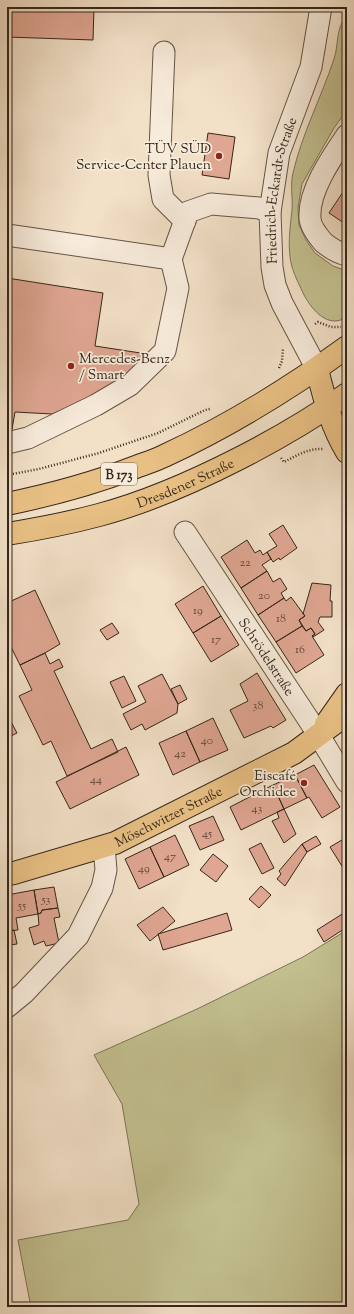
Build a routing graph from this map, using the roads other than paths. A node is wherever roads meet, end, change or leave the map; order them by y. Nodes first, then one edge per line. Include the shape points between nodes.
1 (321, 7) edge
2 (164, 52) dead end
3 (347, 135) edge
4 (270, 212) junction
5 (185, 221) junction
6 (7, 235) edge
7 (347, 255) edge
8 (171, 259) junction
9 (347, 347) edge
10 (317, 369) junction
11 (341, 402) edge
12 (7, 443) edge
13 (347, 452) edge
14 (7, 504) edge
15 (185, 532) dead end
16 (7, 534) edge
17 (347, 694) edge
18 (347, 714) edge
19 (318, 734) junction
20 (347, 782) edge
21 (104, 847) junction
22 (7, 874) edge
23 (7, 1007) edge

1 - 4 street, Friedrich-Eckardt-Straße via 311,66 279,153
2 - 5 street via 159,175 163,199
3 - 7 street via 330,161 311,199 310,220 319,237 330,248
4 - 5 street via 258,208 211,204 188,212
4 - 10 street, Friedrich-Eckardt-Straße via 275,285
5 - 8 street
6 - 8 street
8 - 12 street via 178,288 165,351 130,385 96,405 28,438
9 - 10 main road, B 173
10 - 11 main road
10 - 14 main road, B 173 via 225,425 163,457 102,480
11 - 13 main road via 340,440
11 - 16 main road, Dresdener Straße / B 173 via 198,479 150,498 100,514
15 - 19 street, Schrödelstraße
17 - 19 main road, Möschwitzer Straße
18 - 19 main road, Möschwitzer Straße
19 - 20 street, Schrödelstraße
19 - 21 main road, Möschwitzer Straße via 294,752
21 - 22 main road, Möschwitzer Straße
21 - 23 street via 106,870 102,888 78,936 24,994

